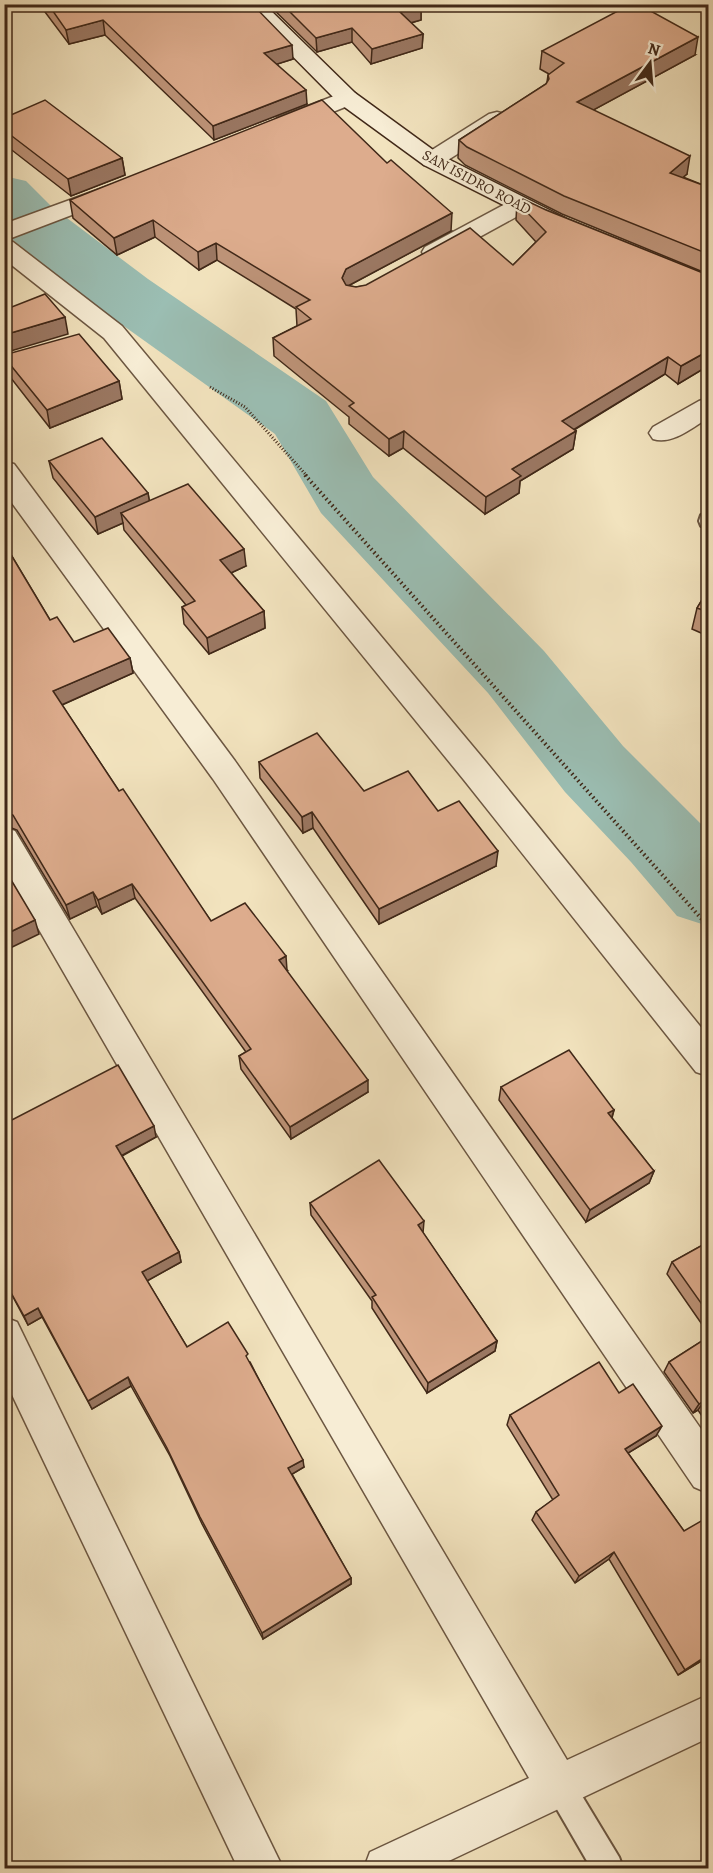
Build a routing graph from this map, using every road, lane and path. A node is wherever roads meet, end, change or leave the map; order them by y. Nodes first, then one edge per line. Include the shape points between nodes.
1 (251, 4) edge
2 (347, 98) junction
3 (518, 106) edge
4 (269, 129) edge
5 (432, 160) junction
6 (136, 182) edge
7 (519, 206) junction
8 (575, 230) edge
9 (4, 233) edge
10 (4, 247) edge
11 (417, 261) edge
12 (113, 332) junction
13 (80, 342) edge
14 (204, 384) dead end
15 (708, 407) edge
16 (662, 432) dead end
17 (4, 471) edge
18 (4, 840) edge
19 (708, 926) edge
20 (708, 1061) edge
21 (4, 1335) edge
22 (708, 1473) edge
23 (708, 1716) edge
24 (559, 1787) junction
25 (261, 1869) edge
26 (386, 1869) edge
27 (608, 1869) edge

1 - 2 street, SAN ISIDRO ROAD
2 - 4 street
2 - 5 street, SAN ISIDRO ROAD
3 - 5 street
5 - 7 street, SAN ISIDRO ROAD
6 - 9 street
7 - 8 street, SAN ISIDRO ROAD
7 - 11 street
10 - 12 street
12 - 13 street
12 - 20 street
14 - 19 path via 245,407
15 - 16 street
17 - 22 street via 224,770
18 - 24 street
21 - 25 street
23 - 24 street
24 - 26 street
24 - 27 lane

